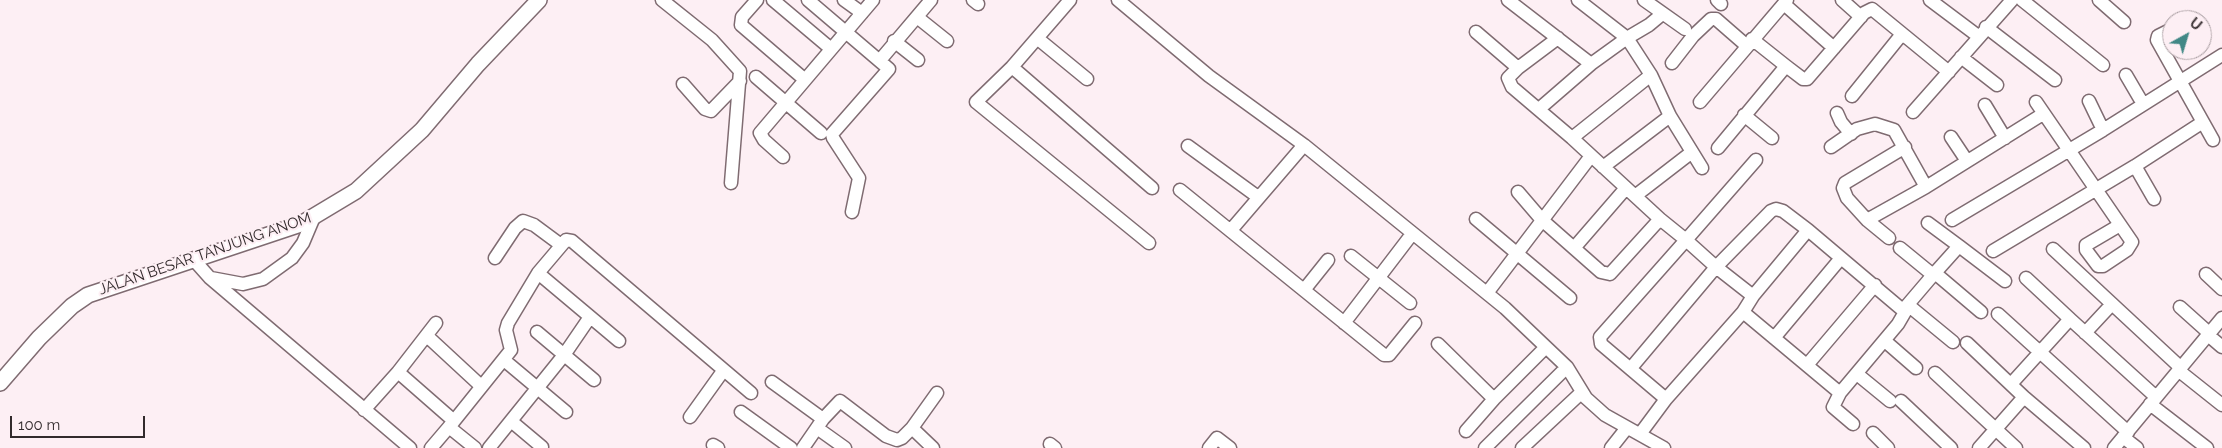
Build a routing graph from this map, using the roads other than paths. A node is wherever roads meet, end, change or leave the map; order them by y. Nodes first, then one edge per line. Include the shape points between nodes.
1 (539, 0) edge
2 (662, 0) edge
3 (757, 0) edge
4 (773, 0) edge
5 (808, 0) edge
6 (844, 0) edge
7 (873, 0) edge
8 (930, 0) edge
9 (1070, 0) edge
10 (1118, 0) edge
11 (1508, 0) edge
12 (1578, 0) edge
13 (1644, 0) edge
14 (1842, 0) edge
15 (1930, 0) edge
16 (2022, 0) edge
17 (2098, 0) edge
18 (1785, 2) edge
19 (2004, 2) edge
20 (1661, 12) junction
21 (862, 13) junction
22 (917, 17) junction
23 (1861, 17) junction
24 (2124, 22) dead end
25 (1685, 29) dead end
26 (847, 31) junction
27 (1476, 32) dead end
28 (1982, 32) junction
29 (1902, 34) junction
30 (2162, 34) edge
31 (1037, 38) junction
32 (1558, 38) junction
33 (1627, 38) junction
34 (894, 41) junction
35 (947, 41) dead end
36 (1750, 43) junction
37 (830, 48) junction
38 (1834, 48) junction
39 (2162, 49) edge
40 (2222, 55) edge
41 (1961, 57) junction
42 (881, 59) junction
43 (918, 60) dead end
44 (2168, 60) edge
45 (1591, 64) junction
46 (1672, 64) dead end
47 (2103, 65) dead end
48 (1786, 66) junction
49 (1012, 67) junction
50 (1518, 68) junction
51 (1949, 72) junction
52 (1651, 75) junction
53 (2126, 75) dead end
54 (756, 77) dead end
55 (1086, 79) dead end
56 (804, 80) junction
57 (2055, 80) dead end
58 (2180, 80) junction
59 (740, 81) junction
60 (683, 84) dead end
61 (1997, 85) dead end
62 (1852, 96) dead end
63 (2089, 101) dead end
64 (785, 102) junction
65 (1700, 102) dead end
66 (2036, 102) dead end
67 (1986, 104) dead end
68 (2143, 104) junction
69 (1539, 109) junction
70 (1912, 112) dead end
71 (1837, 113) dead end
72 (2043, 114) junction
73 (1670, 116) junction
74 (1744, 116) junction
75 (2203, 122) junction
76 (2104, 130) junction
77 (821, 133) dead end
78 (1851, 134) junction
79 (1951, 137) dead end
80 (1572, 138) junction
81 (1772, 138) dead end
82 (2005, 138) junction
83 (2213, 140) dead end
84 (1304, 145) junction
85 (1188, 146) dead end
86 (1718, 148) dead end
87 (1831, 148) dead end
88 (1905, 148) junction
89 (2068, 149) junction
90 (1692, 152) junction
91 (1590, 156) junction
92 (783, 158) dead end
93 (1756, 160) dead end
94 (1967, 161) junction
95 (2135, 166) junction
96 (1603, 167) junction
97 (1702, 168) dead end
98 (731, 183) dead end
99 (1926, 187) junction
100 (1152, 188) dead end
101 (2094, 188) junction
102 (1180, 190) dead end
103 (1518, 192) dead end
104 (1630, 192) junction
105 (1258, 197) junction
106 (2154, 199) dead end
107 (852, 212) dead end
108 (314, 218) junction
109 (1476, 219) dead end
110 (1660, 219) junction
111 (1542, 220) junction
112 (1867, 220) junction
113 (1952, 220) dead end
114 (1928, 223) dead end
115 (2120, 225) dead end
116 (1231, 230) junction
117 (1808, 230) junction
118 (1412, 234) junction
119 (1889, 238) dead end
120 (1686, 240) junction
121 (1149, 243) dead end
122 (560, 245) junction
123 (1958, 246) junction
124 (1574, 248) junction
125 (1900, 248) dead end
126 (2053, 249) dead end
127 (1993, 251) dead end
128 (1516, 254) junction
129 (1351, 256) dead end
130 (495, 258) dead end
131 (1841, 258) junction
132 (194, 260) junction
133 (1328, 260) dead end
134 (1716, 267) junction
135 (538, 273) junction
136 (1934, 274) junction
137 (2206, 274) dead end
138 (210, 278) junction
139 (1379, 278) junction
140 (2026, 278) dead end
141 (2005, 281) dead end
142 (1874, 285) junction
143 (2222, 289) edge
144 (1304, 290) junction
145 (1487, 293) junction
146 (1753, 296) junction
147 (1570, 298) dead end
148 (1410, 303) dead end
149 (2112, 304) junction
150 (1906, 307) junction
151 (2180, 307) dead end
152 (1743, 312) junction
153 (1981, 312) dead end
154 (1998, 314) dead end
155 (590, 317) junction
156 (2222, 318) edge
157 (2070, 319) junction
158 (436, 323) dead end
159 (1344, 323) junction
160 (1415, 323) dead end
161 (537, 332) dead end
162 (2085, 333) junction
163 (2208, 334) junction
164 (427, 336) junction
165 (1774, 338) junction
166 (619, 340) dead end
167 (1885, 340) junction
168 (1952, 342) dead end
169 (1967, 343) dead end
170 (1438, 344) dead end
171 (1546, 347) junction
172 (2222, 347) edge
173 (2040, 351) junction
174 (564, 355) junction
175 (504, 360) junction
176 (1807, 365) junction
177 (1567, 367) junction
178 (1630, 368) junction
179 (1916, 368) dead end
180 (2179, 368) junction
181 (723, 371) junction
182 (398, 372) junction
183 (1935, 373) dead end
184 (1857, 374) junction
185 (594, 380) dead end
186 (772, 382) dead end
187 (0, 383) edge
188 (2011, 384) junction
189 (481, 386) junction
190 (537, 389) junction
191 (1582, 392) junction
192 (751, 393) dead end
193 (937, 393) dead end
194 (1840, 393) junction
195 (2024, 397) junction
196 (1494, 399) junction
197 (1666, 399) junction
198 (2153, 400) junction
199 (2222, 406) edge
200 (364, 410) junction
201 (566, 412) dead end
202 (741, 412) dead end
203 (690, 417) dead end
204 (511, 421) junction
205 (451, 424) junction
206 (820, 424) junction
207 (1853, 424) dead end
208 (912, 428) junction
209 (1626, 429) junction
210 (1466, 430) dead end
211 (1996, 430) junction
212 (1873, 433) dead end
213 (1640, 434) junction
214 (2125, 434) junction
215 (542, 447) edge
216 (410, 448) edge
217 (431, 448) edge
218 (474, 448) edge
219 (489, 448) edge
220 (792, 448) edge
221 (803, 448) edge
222 (845, 448) edge
223 (933, 448) edge
224 (1208, 448) edge
225 (1230, 448) edge
226 (1485, 448) edge
227 (1522, 448) edge
228 (1611, 448) edge
229 (1664, 448) edge
230 (1888, 448) edge
231 (1951, 448) edge
232 (1979, 448) edge
233 (2016, 448) edge
234 (2084, 448) edge
235 (2114, 448) edge
236 (2137, 448) edge
237 (2207, 448) edge

1 - 108 main road, JALAN BESAR TANJUNG ANOM via 416,136 362,186
2 - 59 street via 718,47 737,67
3 - 56 street via 742,17 741,25
4 - 37 street
5 - 26 street
6 - 21 street
7 - 21 street
8 - 22 street
9 - 31 street
10 - 84 street via 1209,76
11 - 32 street
12 - 33 street
13 - 20 street
14 - 23 street
15 - 28 street
16 - 47 street
17 - 24 street
18 - 36 street
18 - 38 street
19 - 28 street
20 - 25 street
20 - 33 street via 1649,25
21 - 26 street
22 - 34 street
22 - 35 street
23 - 29 street via 1872,9
23 - 38 street
26 - 37 street
26 - 42 street
27 - 50 street
28 - 41 street
28 - 57 street
29 - 51 street
29 - 62 street
30 - 39 street via 2157,40
31 - 49 street
31 - 55 street
32 - 45 street
32 - 50 street
33 - 45 street
33 - 52 street
34 - 42 street
34 - 43 street
36 - 46 street via 1716,19 1711,19
36 - 48 street
36 - 65 street
37 - 56 street
38 - 48 street via 1807,80
40 - 58 street
41 - 51 street
41 - 61 street
42 - 107 street via 889,70 832,134 859,178
44 - 58 street
45 - 69 street
48 - 74 street
49 - 100 street
49 - 121 street via 976,102
50 - 69 street via 1508,78 1512,87
51 - 70 street
52 - 73 street
52 - 80 street
53 - 68 street
54 - 64 street
56 - 64 street
58 - 68 street
58 - 75 street
59 - 60 street via 711,111 705,109
59 - 98 street
63 - 76 street
64 - 77 street
64 - 92 street via 760,133
66 - 72 street
67 - 82 street
68 - 76 street
69 - 80 street
71 - 78 street
72 - 82 street
72 - 89 street
73 - 90 street
73 - 96 street
74 - 81 street
74 - 86 street
75 - 83 street
75 - 95 street
76 - 89 street
78 - 87 street
78 - 88 street via 1875,124 1894,130
79 - 94 street
80 - 91 street
82 - 94 street
84 - 105 street
84 - 118 street
85 - 105 street
88 - 99 street
88 - 112 street via 1845,183 1843,188 1847,198
89 - 101 street
89 - 113 street
90 - 97 street
90 - 104 street
91 - 96 street
91 - 111 street
93 - 120 street
94 - 99 street
95 - 101 street
95 - 106 street
96 - 104 street
99 - 112 street
101 - 115 street
101 - 127 street
102 - 116 street
103 - 111 street
104 - 110 street
104 - 124 street
105 - 116 street
108 - 132 main road, JALAN BESAR TANJUNG ANOM
108 - 138 street via 292,258 263,279 242,284
109 - 128 street
110 - 120 street
110 - 124 street via 1610,274 1601,272
111 - 124 street
111 - 128 street
112 - 119 street
114 - 123 street
116 - 144 street
117 - 131 street
117 - 134 street via 1776,208
117 - 146 street
118 - 139 street
118 - 145 street
120 - 134 street
120 - 178 street via 1600,337 1601,344
122 - 130 street via 534,224 523,221
122 - 135 street
122 - 181 street via 566,240 572,241
123 - 136 street
123 - 141 street
125 - 136 street
126 - 149 street
128 - 145 street
128 - 147 street
129 - 139 street
131 - 142 street
131 - 165 street
132 - 138 street
132 - 187 main road, JALAN BESAR TANJUNG ANOM via 88,295 39,338
133 - 144 street
134 - 146 street
134 - 178 street
135 - 155 street
135 - 175 street via 508,323 506,330 512,348
136 - 150 street
136 - 153 street
137 - 143 street
138 - 200 street
139 - 148 street
139 - 159 street
140 - 157 street
142 - 150 street
142 - 176 street
144 - 159 street
145 - 171 street
146 - 152 street
149 - 162 street
149 - 180 street
150 - 167 street via 1905,315
150 - 168 street
151 - 163 street
152 - 165 street
152 - 197 street
154 - 173 street
155 - 166 street
155 - 174 street
156 - 163 street
157 - 162 street
157 - 173 street
158 - 164 street
159 - 160 street via 1384,355 1390,355
161 - 174 street
162 - 198 street
163 - 172 street
163 - 180 street
164 - 182 street
164 - 189 street
165 - 176 street
167 - 179 street
167 - 184 street
169 - 188 street
170 - 196 street
171 - 177 street
171 - 196 street
173 - 188 street
173 - 214 street
174 - 185 street
174 - 190 street
175 - 189 street
175 - 190 street
176 - 194 street
177 - 191 street
177 - 226 street
178 - 197 street
180 - 198 street
180 - 199 street
181 - 192 street
181 - 203 street
182 - 200 street
182 - 205 street
183 - 211 street
184 - 194 street
184 - 231 street
186 - 206 street
188 - 195 street
189 - 205 street
190 - 201 street
190 - 204 street
191 - 209 street via 1605,415
191 - 227 street
193 - 208 street
194 - 207 street via 1833,407
195 - 211 street
195 - 234 street
196 - 210 street
197 - 213 street
198 - 214 street
198 - 237 street
200 - 216 street
202 - 220 street
204 - 215 street
204 - 219 street
205 - 217 street
205 - 218 street
206 - 208 street via 840,401 892,439 902,438
206 - 221 street
206 - 222 street
208 - 223 street
209 - 213 street
209 - 228 street
211 - 232 street
211 - 233 street
212 - 230 street
213 - 229 street
214 - 235 street
214 - 236 street
224 - 225 street via 1217,438

